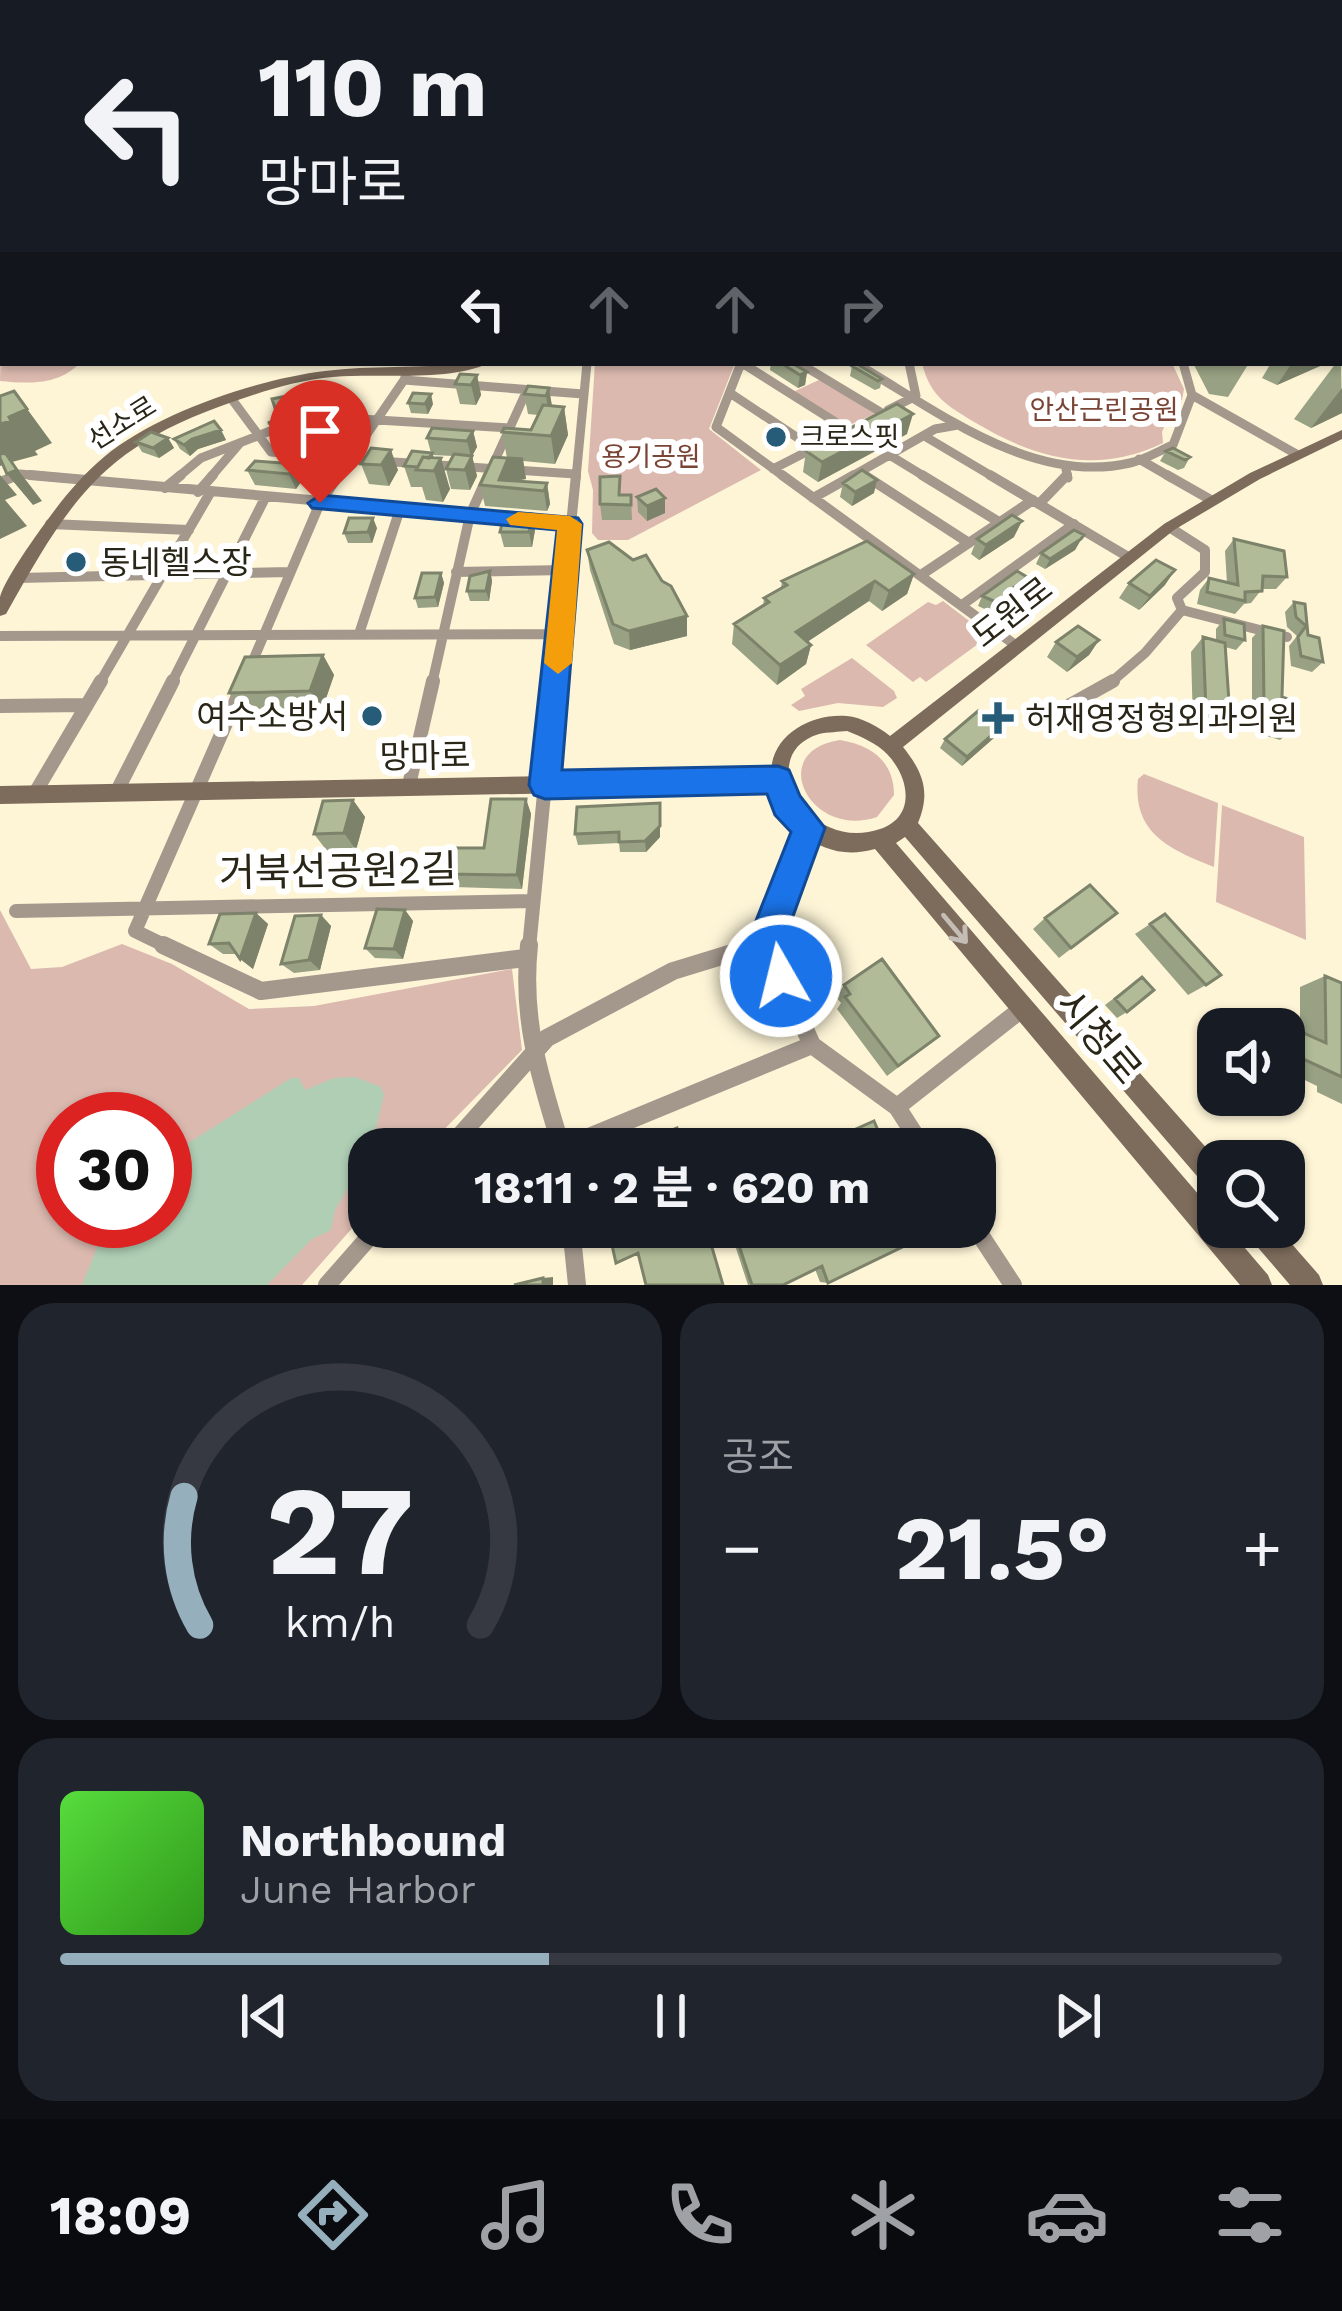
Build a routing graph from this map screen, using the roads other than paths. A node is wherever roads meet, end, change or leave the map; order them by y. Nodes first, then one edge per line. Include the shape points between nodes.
1 (469, 366) edge
2 (587, 366) edge
3 (741, 366) edge
4 (747, 366) edge
5 (806, 366) edge
6 (861, 366) edge
7 (908, 366) edge
8 (1184, 366) edge
9 (460, 368) junction
10 (405, 377) junction
11 (448, 384) junction
12 (527, 390) junction
13 (730, 393) junction
14 (583, 394) junction
15 (1192, 395) junction
16 (916, 396) junction
17 (231, 398) junction
18 (882, 413) junction
19 (322, 416) edge
20 (379, 420) junction
21 (294, 423) edge
22 (965, 426) junction
23 (510, 428) junction
24 (848, 430) junction
25 (1342, 434) edge
26 (259, 435) junction
27 (926, 437) junction
28 (242, 441) junction
29 (813, 448) junction
30 (892, 455) junction
31 (1298, 455) junction
32 (352, 459) junction
33 (1139, 459) junction
34 (1065, 465) junction
35 (773, 469) junction
36 (492, 470) junction
37 (860, 472) junction
38 (575, 474) junction
39 (81, 481) junction
40 (0, 482) edge
41 (164, 488) junction
42 (204, 492) junction
43 (265, 498) junction
44 (813, 498) junction
45 (1211, 500) junction
46 (1036, 502) junction
47 (320, 503) junction
48 (400, 509) junction
49 (470, 515) junction
50 (999, 522) junction
51 (50, 524) junction
52 (570, 524) junction
53 (1074, 524) junction
54 (1168, 527) junction
55 (189, 530) junction
56 (969, 543) junction
57 (1130, 558) junction
58 (567, 570) junction
59 (290, 572) junction
60 (456, 572) junction
61 (164, 573) junction
62 (225, 573) junction
63 (920, 575) junction
64 (18, 578) junction
65 (962, 605) junction
66 (0, 610) edge
67 (1182, 610) junction
68 (194, 634) junction
69 (359, 634) junction
70 (442, 634) junction
71 (561, 634) junction
72 (128, 635) junction
73 (263, 635) junction
74 (0, 636) edge
75 (1287, 638) edge
76 (1018, 646) junction
77 (86, 705) junction
78 (1070, 705) dead end
79 (0, 706) edge
80 (893, 744) junction
81 (778, 780) junction
82 (409, 785) junction
83 (545, 785) junction
84 (198, 790) junction
85 (117, 791) junction
86 (35, 793) junction
87 (0, 795) edge
88 (905, 823) junction
89 (809, 828) junction
90 (880, 840) junction
91 (531, 901) junction
92 (146, 907) junction
93 (16, 910) dead end
94 (766, 941) junction
95 (525, 958) junction
96 (1023, 1008) junction
97 (812, 1045) junction
98 (534, 1057) junction
99 (897, 1107) junction
100 (468, 1128) edge
101 (556, 1128) edge
102 (611, 1128) edge
103 (910, 1128) edge
104 (1197, 1157) edge
105 (360, 1248) edge
106 (574, 1248) edge
107 (989, 1248) edge
108 (1276, 1248) edge
109 (327, 1285) edge
110 (578, 1285) edge
111 (1013, 1285) edge
112 (1258, 1285) edge
113 (1309, 1285) edge

1 - 9 street, 선소로
2 - 14 street
3 - 13 street
4 - 24 street
5 - 18 street
6 - 16 street
7 - 16 street
8 - 15 street
9 - 10 street, 선소로
9 - 11 street
10 - 11 street
10 - 17 street, 선소로 via 315,376
10 - 20 street, 거북선공원2길
11 - 12 street
12 - 14 street
12 - 23 street
13 - 29 street
13 - 35 street via 716,427
14 - 38 street
15 - 31 street
15 - 33 street via 1173,445
16 - 18 street
16 - 22 street
17 - 26 street
17 - 39 street, 선소로 via 133,438
18 - 24 street
19 - 20 street
20 - 23 street
20 - 32 street, 거북선공원2길
21 - 26 street
22 - 27 street via 946,425
22 - 34 street via 1014,452
23 - 36 street
24 - 29 street
25 - 31 street, 도원로
26 - 28 street
26 - 32 street via 271,452
27 - 30 street
27 - 46 street
28 - 41 street via 185,467
28 - 42 street
29 - 35 street
30 - 37 street
30 - 50 street
31 - 45 street, 도원로
32 - 36 street
32 - 47 street, 거북선공원2길
33 - 34 street
33 - 45 street
34 - 46 street via 1068,479
35 - 44 street
36 - 38 street
36 - 49 street
37 - 44 street
37 - 56 street
38 - 52 street
39 - 40 street via 20,474
39 - 41 street
39 - 51 street, 선소로
41 - 42 street
42 - 43 street
42 - 55 street
43 - 47 street
43 - 62 street
44 - 63 street
45 - 54 street, 도원로
46 - 50 street
46 - 53 street
47 - 48 street
47 - 59 street, 거북선공원2길
48 - 49 street
48 - 69 street
49 - 52 street
49 - 60 street
50 - 56 street
51 - 55 street
51 - 64 street, 선소로
52 - 58 street
53 - 57 street
53 - 65 street
54 - 57 street, 도원로
54 - 67 street via 1206,552 1205,572 1177,598
55 - 61 street
56 - 63 street
57 - 76 street, 도원로
58 - 60 street
58 - 71 street
59 - 62 street
59 - 73 street, 거북선공원2길
60 - 70 street
61 - 62 street
61 - 64 street
61 - 72 street
62 - 68 street
63 - 65 street
64 - 66 street, 선소로
65 - 76 street
67 - 75 street
67 - 78 street via 1122,677
68 - 72 street
68 - 73 street
68 - 85 street
69 - 70 street
69 - 73 street
70 - 71 street
70 - 82 street
71 - 83 street
72 - 74 street
72 - 77 street
73 - 84 street, 거북선공원2길
76 - 80 street, 도원로
77 - 79 street
77 - 86 street
80 - 81 street via 848,723 817,725 788,744
80 - 88 street via 916,783
81 - 83 street, 망마로
81 - 89 street
82 - 83 street, 망마로
82 - 84 street, 망마로
83 - 91 street
84 - 85 street, 망마로
84 - 92 street, 거북선공원2길
85 - 86 street, 망마로
86 - 87 street, 망마로
88 - 90 street
88 - 104 street, 시청로
89 - 90 street via 844,842
89 - 94 street
90 -> 96 street, 시청로
91 - 92 street, 거북선공원2길
91 - 95 street
92 - 93 street, 거북선공원2길
92 - 95 street via 135,931 261,992
94 - 97 street
94 - 98 street via 673,971 548,1038
95 - 98 street
96 - 99 street
96 - 112 street, 시청로
97 - 99 street
97 - 102 street
98 - 100 street
98 - 101 street
99 - 103 street
105 - 109 street
106 - 110 street
107 - 111 street
108 - 113 street

